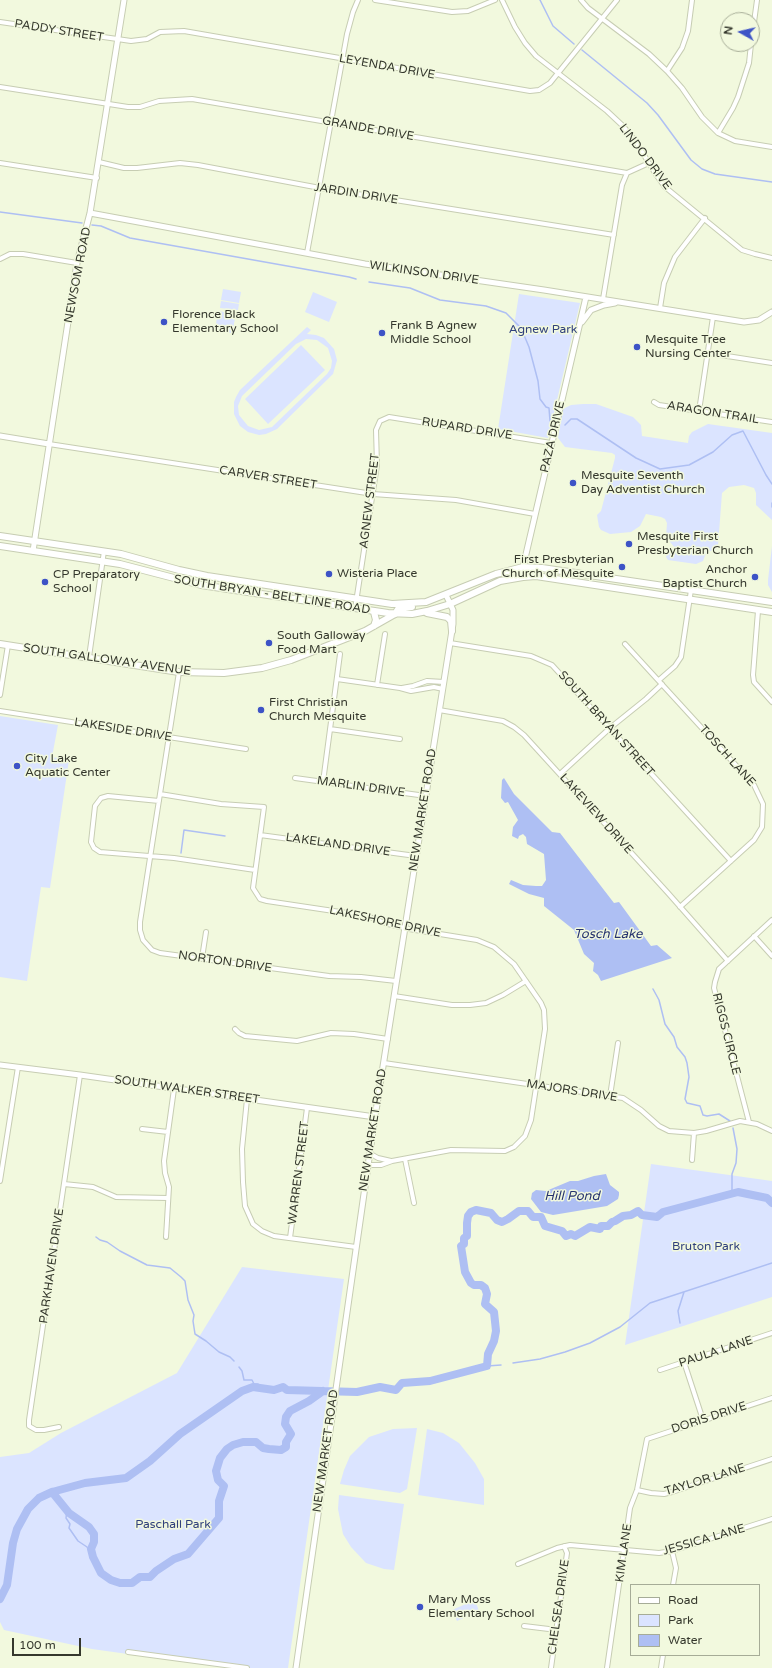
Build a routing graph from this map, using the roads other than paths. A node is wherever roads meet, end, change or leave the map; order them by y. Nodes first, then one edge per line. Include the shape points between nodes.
1 (124, 0) edge
2 (358, 0) edge
3 (375, 0) edge
4 (495, 0) edge
5 (502, 0) edge
6 (581, 0) edge
7 (617, 0) edge
8 (692, 0) edge
9 (757, 0) edge
10 (755, 12) edge
11 (602, 19) junction
12 (0, 22) edge
13 (118, 40) junction
14 (750, 52) edge
15 (343, 60) junction
16 (667, 72) junction
17 (558, 73) junction
18 (0, 88) edge
19 (108, 104) junction
20 (332, 123) junction
21 (718, 133) junction
22 (772, 147) edge
23 (99, 162) junction
24 (0, 163) edge
25 (649, 163) junction
26 (627, 173) junction
27 (96, 178) junction
28 (320, 188) junction
29 (90, 213) junction
30 (705, 218) junction
31 (614, 235) junction
32 (307, 253) junction
33 (772, 258) edge
34 (0, 259) edge
35 (78, 263) junction
36 (586, 297) junction
37 (603, 299) junction
38 (622, 302) junction
39 (660, 308) junction
40 (772, 312) edge
41 (713, 317) junction
42 (579, 328) junction
43 (708, 353) junction
44 (772, 363) edge
45 (654, 402) dead end
46 (699, 411) junction
47 (382, 419) joint
48 (772, 422) edge
49 (0, 436) edge
50 (551, 443) junction
51 (49, 444) junction
52 (373, 494) junction
53 (536, 514) junction
54 (0, 536) edge
55 (35, 541) junction
56 (0, 546) edge
57 (34, 551) junction
58 (104, 551) junction
59 (103, 561) junction
60 (523, 567) junction
61 (587, 574) junction
62 (523, 577) junction
63 (619, 579) junction
64 (586, 584) junction
65 (617, 589) junction
66 (691, 590) junction
67 (302, 591) junction
68 (446, 595) junction
69 (739, 597) junction
70 (356, 599) junction
71 (690, 600) junction
72 (300, 601) junction
73 (426, 602) junction
74 (772, 602) edge
75 (450, 604) junction
76 (737, 607) junction
77 (355, 609) junction
78 (758, 610) junction
79 (374, 612) junction
80 (772, 612) edge
81 (419, 613) junction
82 (395, 614) junction
83 (374, 626) junction
84 (452, 632) junction
85 (385, 634) dead end
86 (450, 643) junction
87 (0, 644) edge
88 (625, 644) dead end
89 (8, 645) junction
90 (340, 654) dead end
91 (88, 657) junction
92 (179, 672) junction
93 (337, 679) junction
94 (444, 682) junction
95 (661, 682) junction
96 (377, 685) junction
97 (400, 688) junction
98 (443, 689) junction
99 (0, 695) edge
100 (772, 702) edge
101 (440, 710) junction
102 (0, 711) edge
103 (610, 728) junction
104 (330, 729) junction
105 (169, 737) junction
106 (400, 739) dead end
107 (246, 749) dead end
108 (560, 774) junction
109 (295, 778) dead end
110 (323, 782) junction
111 (160, 794) junction
112 (426, 796) junction
113 (159, 801) junction
114 (260, 835) junction
115 (150, 856) junction
116 (416, 856) junction
117 (731, 862) junction
118 (255, 870) junction
119 (680, 907) junction
120 (772, 920) edge
121 (405, 928) junction
122 (206, 932) dead end
123 (754, 936) junction
124 (772, 956) edge
125 (202, 958) junction
126 (728, 961) junction
127 (396, 981) junction
128 (526, 981) junction
129 (394, 996) junction
130 (235, 1029) dead end
131 (388, 1039) junction
132 (618, 1043) dead end
133 (384, 1063) junction
134 (0, 1065) edge
135 (18, 1068) junction
136 (80, 1075) junction
137 (537, 1085) junction
138 (174, 1089) junction
139 (610, 1096) junction
140 (247, 1099) junction
141 (307, 1108) junction
142 (375, 1117) junction
143 (749, 1122) junction
144 (142, 1129) dead end
145 (772, 1131) edge
146 (168, 1132) junction
147 (694, 1133) junction
148 (370, 1153) junction
149 (405, 1159) junction
150 (692, 1160) dead end
151 (392, 1161) junction
152 (368, 1165) junction
153 (0, 1181) edge
154 (64, 1184) junction
155 (168, 1198) junction
156 (414, 1203) dead end
157 (166, 1237) dead end
158 (290, 1238) junction
159 (356, 1247) junction
160 (772, 1333) edge
161 (684, 1362) junction
162 (660, 1370) dead end
163 (772, 1398) edge
164 (703, 1420) junction
165 (59, 1427) dead end
166 (647, 1438) joint
167 (772, 1459) edge
168 (637, 1490) junction
169 (772, 1519) edge
170 (564, 1546) junction
171 (624, 1550) junction
172 (672, 1551) junction
173 (518, 1564) dead end
174 (673, 1584) edge
175 (524, 1626) dead end
176 (557, 1630) junction
177 (128, 1652) dead end
178 (663, 1656) edge
179 (247, 1668) edge
180 (296, 1668) edge
181 (551, 1668) edge
182 (607, 1668) edge
183 (661, 1668) edge

1 - 13 street, NEWSOM ROAD
2 - 15 street
3 - 4 street via 452,12 468,11
5 - 17 street, LINDO DRIVE via 526,43 536,56
6 - 11 street
7 - 11 street, LEYENDA DRIVE
8 - 16 street via 688,31 682,48
9 - 10 street
11 - 16 street via 649,54
11 - 17 street, LEYENDA DRIVE
12 - 13 street, PADDY STREET
13 - 15 street, LEYENDA DRIVE via 138,41 173,30
13 - 19 street, NEWSOM ROAD
14 - 21 street via 738,97
15 - 17 street, LEYENDA DRIVE via 530,91 545,87
15 - 20 street
16 - 21 street via 682,88 702,117
17 - 25 street, LINDO DRIVE via 623,126
18 - 19 street, GRANDE DRIVE
19 - 20 street, GRANDE DRIVE via 140,107 159,101 192,99
19 - 23 street, NEWSOM ROAD
20 - 26 street, GRANDE DRIVE
20 - 28 street
21 - 22 street via 735,141
23 - 27 street, NEWSOM ROAD
23 - 28 street, JARDIN DRIVE via 131,168 180,163
24 - 27 street
25 - 26 street
25 - 30 street, LINDO DRIVE via 665,187
26 - 31 street via 622,185
27 - 29 street, NEWSOM ROAD
28 - 31 street, JARDIN DRIVE
28 - 32 street
29 - 32 street, WILKINSON DRIVE
29 - 35 street, NEWSOM ROAD
30 - 33 street, LINDO DRIVE via 742,250
30 - 39 street via 675,257 664,283
31 - 37 street
32 - 36 street, WILKINSON DRIVE
34 - 35 street via 10,254 23,254
35 - 51 street, NEWSOM ROAD
36 - 37 street, WILKINSON DRIVE
36 - 42 street, PAZA DRIVE
37 - 38 street, WILKINSON DRIVE
38 - 39 street, WILKINSON DRIVE
38 - 42 street via 591,310
39 - 41 street, WILKINSON DRIVE
40 - 41 street, WILKINSON DRIVE via 759,320 744,322
41 - 43 street
42 - 50 street, PAZA DRIVE
43 - 44 street
43 - 46 street
45 - 46 street, ARAGON TRAIL via 658,405
46 - 48 street, ARAGON TRAIL
47 - 50 street, RUPARD DRIVE via 390,417
47 - 52 street, AGNEW STREET via 378,422 376,430 377,460
49 - 51 street, CARVER STREET
50 - 53 street, PAZA DRIVE
51 - 52 street, CARVER STREET
51 - 55 street, NEWSOM ROAD
52 - 53 street, CARVER STREET via 456,500
52 - 70 street, AGNEW STREET
53 - 60 street, PAZA DRIVE
54 - 55 main road, SOUTH BRYAN - BELT LINE ROAD
55 - 57 street, NEWSOM ROAD
55 - 58 main road, SOUTH BRYAN - BELT LINE ROAD
56 - 57 main road, SOUTH BRYAN - BELT LINE ROAD
57 - 59 main road, SOUTH BRYAN - BELT LINE ROAD
58 - 59 street
58 - 67 main road, SOUTH BRYAN - BELT LINE ROAD via 136,557 194,574
59 - 72 main road, SOUTH BRYAN - BELT LINE ROAD via 132,566 201,586
59 - 91 street
60 - 61 main road, SOUTH BRYAN - BELT LINE ROAD
60 - 62 street, PAZA DRIVE
60 - 68 main road, SOUTH BRYAN - BELT LINE ROAD via 496,574
61 - 63 main road, SOUTH BRYAN - BELT LINE ROAD
61 - 64 main road
62 - 64 main road, SOUTH BRYAN - BELT LINE ROAD via 536,576
62 - 75 main road, SOUTH BRYAN - BELT LINE ROAD via 500,581
63 - 65 main road
63 - 66 main road, SOUTH BRYAN - BELT LINE ROAD
64 - 65 main road, SOUTH BRYAN - BELT LINE ROAD
65 - 71 main road, SOUTH BRYAN - BELT LINE ROAD
66 - 69 main road, SOUTH BRYAN - BELT LINE ROAD
66 - 71 street
67 - 70 main road, SOUTH BRYAN - BELT LINE ROAD
67 - 72 main road
68 - 73 main road, SOUTH BRYAN - BELT LINE ROAD
68 - 75 street, NEW MARKET ROAD
69 - 74 main road, SOUTH BRYAN - BELT LINE ROAD
69 - 76 main road
70 - 73 main road, SOUTH BRYAN - BELT LINE ROAD via 392,604
70 - 77 street, AGNEW STREET
71 - 76 main road, SOUTH BRYAN - BELT LINE ROAD
71 - 95 street via 681,657
72 - 77 main road, SOUTH BRYAN - BELT LINE ROAD
73 - 82 main road, SOUTH GALLOWAY AVENUE via 398,609
75 - 81 main road, SOUTH BRYAN - BELT LINE ROAD
75 - 84 street, NEW MARKET ROAD via 454,616
76 - 78 main road, SOUTH BRYAN - BELT LINE ROAD
77 - 79 main road, SOUTH BRYAN - BELT LINE ROAD
78 - 80 main road, SOUTH BRYAN - BELT LINE ROAD
78 - 100 street via 754,682
79 - 82 main road, SOUTH BRYAN - BELT LINE ROAD
79 - 83 main road
81 - 82 main road, SOUTH BRYAN - BELT LINE ROAD
81 - 84 main road via 447,617 451,622
82 - 83 main road, SOUTH GALLOWAY AVENUE
83 - 92 main road, SOUTH GALLOWAY AVENUE via 340,642 276,665 224,673
84 - 86 street, NEW MARKET ROAD
85 - 96 street
86 - 94 street, NEW MARKET ROAD
86 - 103 street, SOUTH BRYAN STREET via 530,656 547,662 562,674
87 - 89 main road, SOUTH GALLOWAY AVENUE
88 - 95 street, TOSCH LANE
89 - 91 main road, SOUTH GALLOWAY AVENUE
89 - 99 street
90 - 93 street
91 - 92 main road, SOUTH GALLOWAY AVENUE
92 - 105 street, NORTON DRIVE
93 - 96 street
93 - 104 street
94 - 97 street via 427,680
94 - 98 street, NEW MARKET ROAD
95 - 103 street via 646,700
95 - 117 street, TOSCH LANE via 754,785 761,798 762,827 754,840
96 - 97 street
97 - 98 street via 417,692 430,688
98 - 101 street, NEW MARKET ROAD
101 - 108 street, LAKEVIEW DRIVE via 503,721 524,735
101 - 112 street, NEW MARKET ROAD
102 - 105 street, LAKESIDE DRIVE
103 - 108 street
103 - 117 street, SOUTH BRYAN STREET
104 - 106 street
104 - 110 street
105 - 107 street, LAKESIDE DRIVE
105 - 111 street, NORTON DRIVE
108 - 119 street, LAKEVIEW DRIVE
109 - 110 street, MARLIN DRIVE
110 - 112 street, MARLIN DRIVE
111 - 113 street, NORTON DRIVE
111 - 114 street, LAKESHORE DRIVE via 264,808
112 - 116 street, NEW MARKET ROAD
113 - 115 street, NORTON DRIVE
113 - 115 street via 108,796 101,798 95,806 91,842 94,848 100,852
114 - 116 street, LAKELAND DRIVE
114 - 118 street, LAKESHORE DRIVE
115 - 118 street
115 - 125 street, NORTON DRIVE via 140,922 143,940 152,950
116 - 121 street, NEW MARKET ROAD
117 - 119 street, TOSCH LANE
118 - 121 street, LAKESHORE DRIVE via 253,888 260,899 367,916
119 - 126 street, LAKEVIEW DRIVE
120 - 123 street, RIGGS CIRCLE
121 - 127 street, NEW MARKET ROAD
121 - 128 street, LAKESHORE DRIVE via 465,937 488,944 514,964
122 - 125 street
123 - 124 street
123 - 126 street, RIGGS CIRCLE
125 - 127 street, NORTON DRIVE via 329,976
126 - 143 street, RIGGS CIRCLE via 719,969 714,988
127 - 129 street, NEW MARKET ROAD
128 - 129 street via 486,1003 470,1005 452,1005
128 - 137 street, LAKESHORE DRIVE via 544,1010 545,1029
129 - 131 street, NEW MARKET ROAD
130 - 131 street via 245,1036 297,1041 331,1033
131 - 133 street, NEW MARKET ROAD
132 - 139 street
133 - 137 street, MAJORS DRIVE
133 - 142 street, NEW MARKET ROAD
134 - 135 street, SOUTH WALKER STREET
135 - 136 street, SOUTH WALKER STREET
135 - 153 street
136 - 138 street, SOUTH WALKER STREET
136 - 154 street, PARKHAVEN DRIVE
137 - 139 street, MAJORS DRIVE
137 - 149 street, LAKESHORE DRIVE via 529,1128 514,1147 505,1151 451,1150
138 - 140 street, SOUTH WALKER STREET
138 - 146 street
139 - 147 street, MAJORS DRIVE via 623,1098 669,1131
140 - 141 street, SOUTH WALKER STREET
140 - 158 street via 242,1149 245,1206 253,1224 262,1232
141 - 142 street, SOUTH WALKER STREET
141 - 158 street, WARREN STREET
142 - 148 street, NEW MARKET ROAD
143 - 145 street, MAJORS DRIVE
143 - 147 street, MAJORS DRIVE via 740,1120
144 - 146 street
146 - 155 street via 164,1162 169,1186
147 - 150 street
148 - 151 street, LAKESHORE DRIVE
148 - 152 street, NEW MARKET ROAD
149 - 151 street, LAKESHORE DRIVE
149 - 156 street
151 - 152 street, LAKESHORE DRIVE
152 - 159 street, NEW MARKET ROAD
154 - 155 street via 93,1187 116,1197
154 - 165 street, PARKHAVEN DRIVE via 29,1420 29,1426 36,1430
155 - 157 street
158 - 159 street
159 - 180 street, NEW MARKET ROAD
160 - 161 street, PAULA LANE
161 - 162 street, PAULA LANE
161 - 164 street
163 - 164 street, DORIS DRIVE
164 - 166 street, DORIS DRIVE
166 - 168 street, KIM LANE
167 - 168 street, TAYLOR LANE via 664,1494
168 - 171 street, KIM LANE via 630,1508
169 - 172 street, JESSICA LANE
170 - 171 street, JESSICA LANE
170 - 173 street, JESSICA LANE
170 - 176 street, CHELSEA DRIVE via 567,1553
171 - 172 street, JESSICA LANE via 648,1553
171 - 182 street, KIM LANE
172 - 174 street via 676,1568
175 - 176 street
176 - 181 street, CHELSEA DRIVE
177 - 179 street
178 - 183 street

